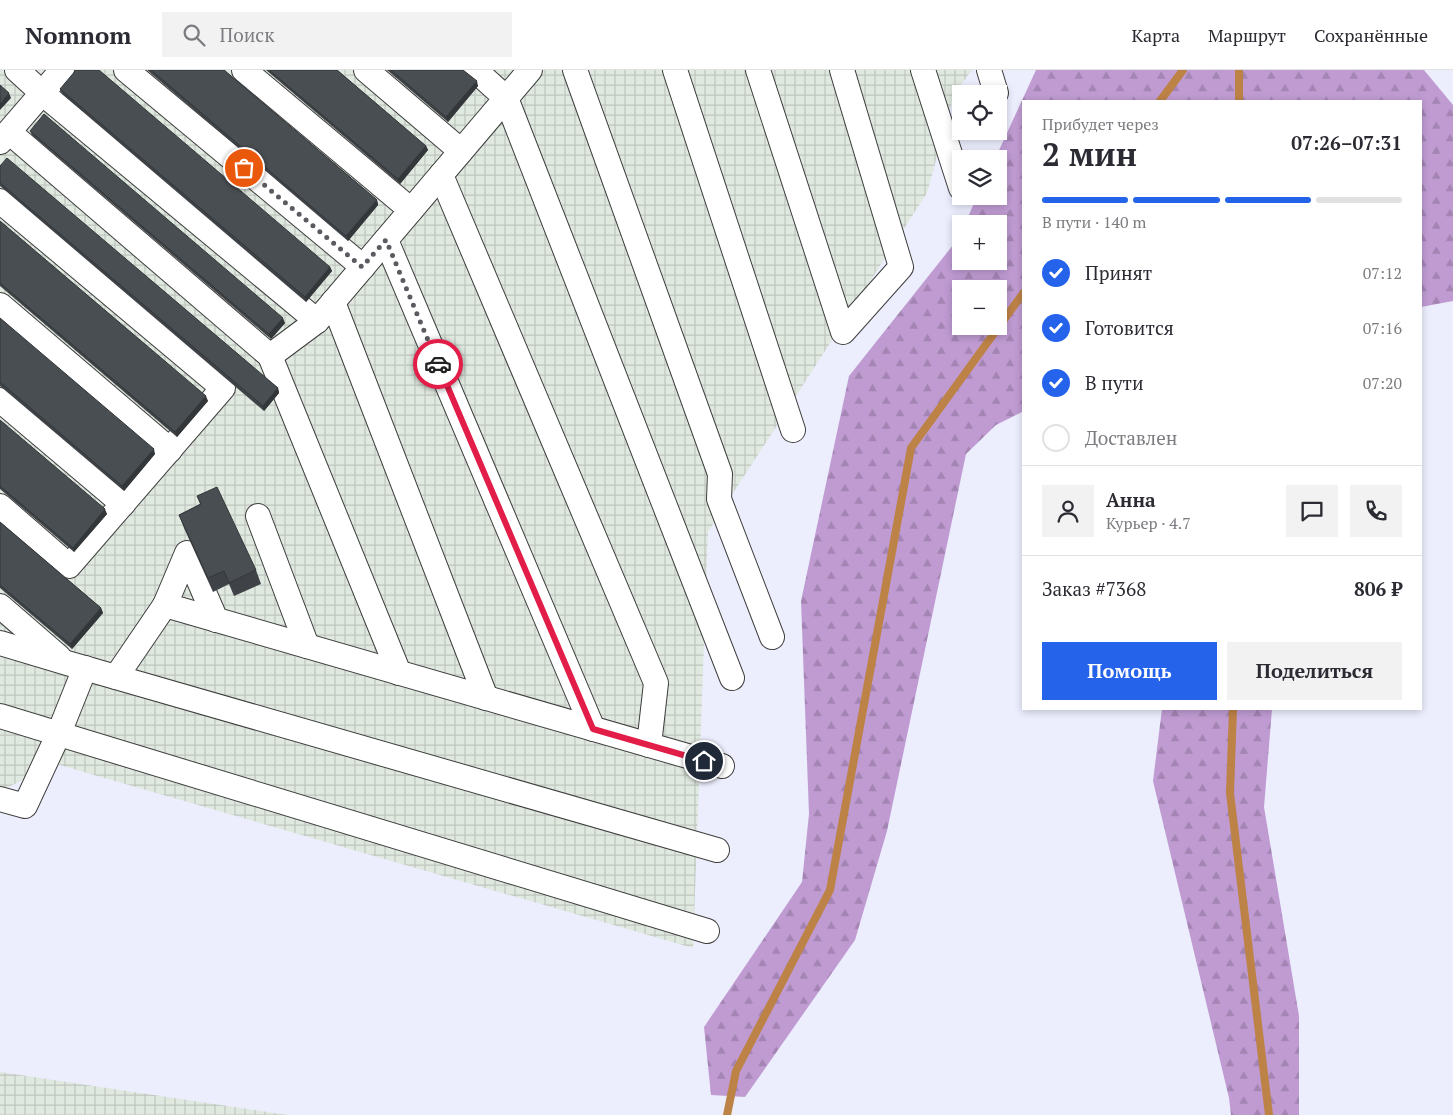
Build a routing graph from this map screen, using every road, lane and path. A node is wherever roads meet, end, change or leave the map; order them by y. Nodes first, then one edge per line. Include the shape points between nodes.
1 (17, 70) edge
2 (62, 70) edge
3 (126, 70) edge
4 (244, 70) edge
5 (366, 70) edge
6 (475, 70) edge
7 (530, 70) edge
8 (575, 70) edge
9 (675, 70) edge
10 (758, 70) edge
11 (842, 70) edge
12 (923, 70) edge
13 (989, 70) edge
14 (994, 85) edge
15 (42, 93) junction
16 (506, 98) junction
17 (4, 137) edge
18 (461, 151) junction
19 (952, 160) edge
20 (441, 175) junction
21 (0, 200) edge
22 (411, 210) junction
23 (386, 240) junction
24 (362, 267) junction
25 (333, 302) junction
26 (0, 304) edge
27 (317, 321) junction
28 (270, 356) junction
29 (0, 400) edge
30 (793, 430) dead end
31 (170, 450) junction
32 (123, 504) junction
33 (0, 506) edge
34 (258, 516) dead end
35 (165, 605) junction
36 (0, 606) edge
37 (216, 620) junction
38 (772, 637) dead end
39 (0, 643) edge
40 (307, 646) junction
41 (76, 666) junction
42 (399, 673) junction
43 (116, 677) junction
44 (732, 678) dead end
45 (486, 698) junction
46 (0, 716) edge
47 (593, 729) junction
48 (59, 733) junction
49 (649, 745) junction
50 (722, 766) dead end
51 (0, 799) edge
52 (717, 850) dead end
53 (707, 931) dead end

1 - 15 lane
2 - 15 lane
3 - 24 lane
4 - 22 lane
5 - 18 lane
6 - 16 lane
7 - 16 lane
8 - 38 lane via 720,474 719,499
9 - 30 lane
10 - 11 lane via 843,332 902,267
12 - 19 lane
13 - 14 lane
15 - 17 lane
15 - 27 lane
16 - 18 lane
16 - 44 lane
17 - 28 lane
18 - 20 lane
20 - 22 lane
20 - 49 lane via 656,683
21 - 31 lane via 223,388
22 - 23 lane
23 - 24 lane
23 - 47 lane
24 - 25 lane
25 - 27 lane
25 - 45 lane
26 - 31 lane
27 - 28 lane
28 - 42 lane
29 - 32 lane
31 - 32 lane
32 - 33 lane via 69,566
34 - 40 lane
35 - 37 lane
35 - 37 lane via 187,553
35 - 43 lane
36 - 41 lane
37 - 40 lane
39 - 41 lane
40 - 42 lane
41 - 43 lane
41 - 48 lane
42 - 45 lane
43 - 52 lane
45 - 47 lane
46 - 48 lane
47 - 49 lane
48 - 51 lane via 26,806
48 - 53 lane
49 - 50 lane

